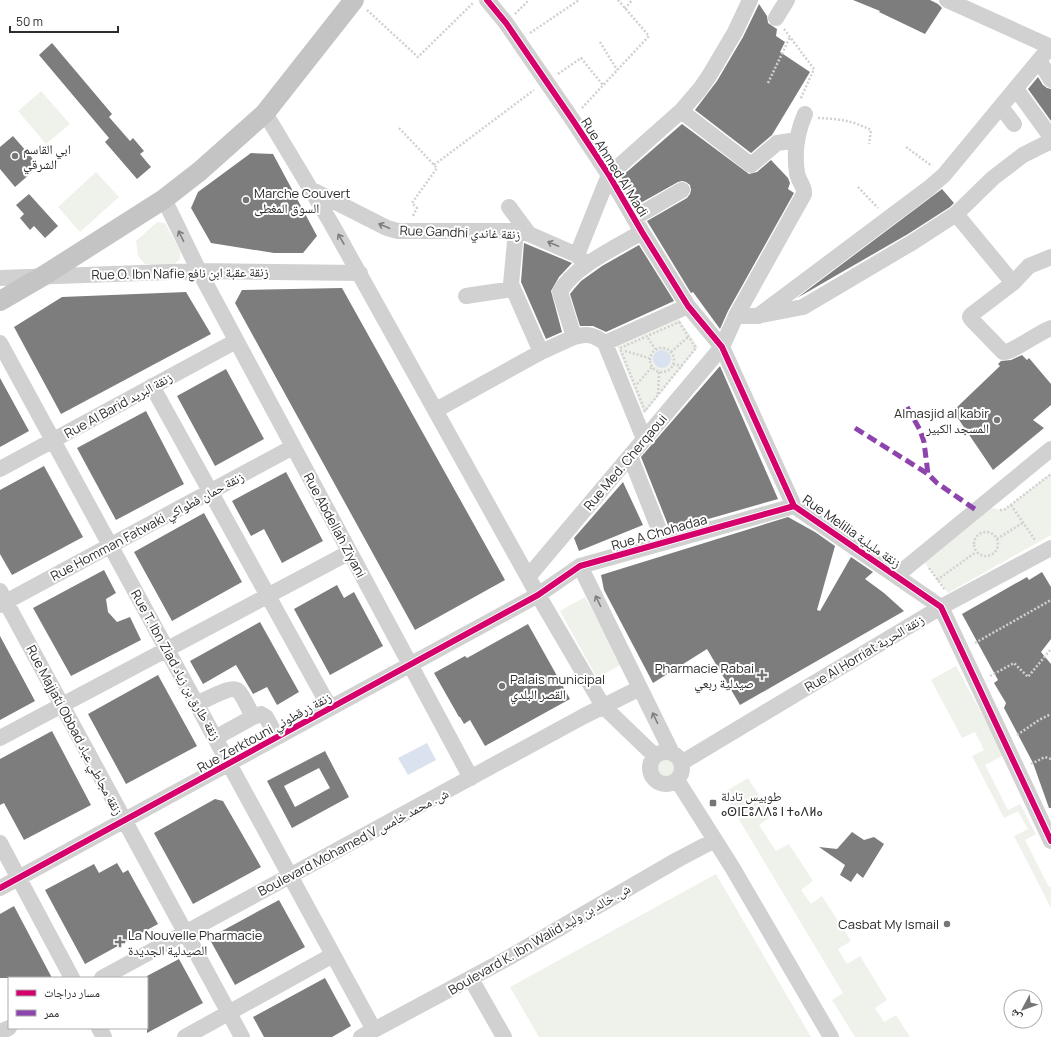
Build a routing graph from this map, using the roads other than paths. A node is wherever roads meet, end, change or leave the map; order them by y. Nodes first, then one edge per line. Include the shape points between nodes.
1 (487, 0) edge
2 (750, 0) edge
3 (787, 0) edge
4 (946, 0) edge
5 (352, 4) edge
6 (776, 18) road end
7 (1051, 47) edge
8 (1039, 60) junction
9 (1051, 80) edge
10 (1016, 89) junction
11 (1001, 107) junction
12 (681, 110) junction
13 (264, 113) junction
14 (805, 114) road end
15 (1014, 124) dead end
16 (1051, 137) edge
17 (797, 140) junction
18 (1051, 142) edge
19 (609, 175) junction
20 (312, 190) junction
21 (682, 190) dead end
22 (164, 199) junction
23 (509, 207) dead end
24 (956, 214) junction
25 (634, 218) junction
26 (522, 232) junction
27 (642, 232) junction
28 (1051, 257) edge
29 (582, 259) junction
30 (199, 271) junction
31 (360, 273) junction
32 (43, 276) junction
33 (0, 278) edge
34 (1013, 283) junction
35 (512, 290) junction
36 (466, 296) dead end
37 (0, 301) edge
38 (688, 306) junction
39 (736, 316) junction
40 (758, 316) junction
41 (1051, 328) edge
42 (574, 337) junction
43 (236, 341) junction
44 (0, 343) edge
45 (605, 343) junction
46 (722, 347) junction
47 (541, 352) junction
48 (152, 386) junction
49 (436, 410) junction
50 (644, 439) junction
51 (53, 440) junction
52 (293, 447) junction
53 (1051, 449) edge
54 (630, 456) junction
55 (0, 469) edge
56 (211, 492) junction
57 (794, 506) junction
58 (664, 542) junction
59 (110, 546) junction
60 (1046, 550) edge
61 (350, 552) junction
62 (580, 566) junction
63 (896, 576) junction
64 (528, 577) junction
65 (538, 595) junction
66 (268, 596) junction
67 (2, 599) edge
68 (944, 600) junction
69 (167, 650) junction
70 (410, 664) junction
71 (640, 688) junction
72 (196, 704) junction
73 (62, 705) junction
74 (603, 706) junction
75 (330, 708) junction
76 (253, 717) junction
77 (277, 737) junction
78 (0, 738) edge
79 (215, 738) junction
80 (655, 756) junction
81 (677, 758) junction
82 (229, 763) junction
83 (471, 778) junction
84 (677, 780) junction
85 (124, 820) junction
86 (715, 840) junction
87 (1051, 841) edge
88 (0, 843) edge
89 (290, 876) junction
90 (19, 878) junction
91 (0, 888) edge
92 (185, 933) junction
93 (333, 955) junction
94 (71, 977) edge
95 (104, 977) edge
96 (471, 979) junction
97 (229, 1013) junction
98 (368, 1034) edge
99 (186, 1037) edge
100 (242, 1037) edge
101 (504, 1037) edge
102 (831, 1037) edge

1 - 19 street, Rue Ahmed Al Madi via 546,81
2 - 12 street via 709,76
3 - 6 street
4 - 7 street
5 - 13 main road
7 - 8 street
8 - 9 street
8 - 10 street
10 - 11 street
10 - 16 street
11 - 15 street
11 - 40 street via 944,175 929,188
12 - 17 street via 751,166 777,143
12 - 19 street
13 - 20 street
13 - 22 main road via 200,171
14 - 17 street, Rue Med. Cherqaoui
17 - 39 street, Rue Med. Cherqaoui via 797,173 804,194
18 - 24 street via 1023,155 993,178
19 - 25 street, Rue Ahmed Al Madi
19 - 29 street
26 -> 20 street, Rue Gandhi زنقة غاندي via 398,231 387,228
31 -> 20 street
21 - 25 street
30 -> 22 street, Rue Abdellah Ziyani
22 - 32 main road
23 - 26 street
24 - 34 street
24 - 40 street via 802,307
25 - 27 street, Rue Ahmed Al Madi
29 -> 26 street, Rue Gandhi زنقة غاندي
26 - 35 street via 511,284
27 - 29 street
27 - 38 street, Rue Ahmed Al Madi
28 - 34 street via 1029,266
29 - 42 street via 560,292
30 - 31 street, Rue O. Ibn Nafie زنقة عقبة ابن نافع
30 - 32 street, Rue O. Ibn Nafie زنقة عقبة ابن نافع
30 - 43 street, Rue Abdellah Ziyani
31 - 49 street
32 - 33 street, Rue O. Ibn Nafie زنقة عقبة ابن نافع
32 - 37 main road
34 - 41 street via 971,315 972,320 1005,353
35 - 36 street
35 - 47 street
38 - 45 street
38 - 46 street, Rue Ahmed Al Madi
39 - 40 street
39 - 46 street, Rue Med. Cherqaoui
42 - 45 street via 594,335
42 - 47 street
43 - 48 street, Rue Al Barid زنقة البريد
43 - 52 street, Rue Abdellah Ziyani
44 - 51 street, Rue T. Ibn Ziad زنقة طارق بن زياد
45 - 50 street
46 - 50 street, Rue Med. Cherqaoui
46 - 57 street, Rue Melilia زنقة مليلية
47 - 49 street
48 - 51 street, Rue Al Barid زنقة البريد
48 - 56 street
49 - 64 street
50 - 54 street, Rue Med. Cherqaoui
51 - 55 street, Rue Al Barid زنقة البريد
51 - 59 street, Rue T. Ibn Ziad زنقة طارق بن زياد
52 - 56 street, Rue Homman Fatwaki زنقة حمان فطواكي
52 - 61 street, Rue Abdellah Ziyani
53 - 63 street
54 - 58 street
54 - 64 street, Rue Med. Cherqaoui
56 - 59 street, Rue Homman Fatwaki زنقة حمان فطواكي
56 - 66 street
57 - 58 street, Rue A Chohadaa
57 - 63 street, Rue Melilia زنقة مليلية
58 - 62 street, Rue A Chohadaa
59 - 67 street, Rue Homman Fatwaki زنقة حمان فطواكي
59 - 69 street, Rue T. Ibn Ziad زنقة طارق بن زياد
60 - 68 street, Rue Al Horriat زنقة الحرية
61 - 66 street
61 - 70 street, Rue Abdellah Ziyani
62 - 65 street, Rue A Chohadaa
71 -> 62 street
63 - 68 street, Rue Melilia زنقة مليلية
64 - 65 street
65 - 70 street, Rue Zerktouni زنقة زرقطوني
65 - 74 street
66 - 69 street
66 - 75 street
67 - 73 street, Rue Majjati Obbad زنقة مجاطي عباد
68 - 81 street, Rue Al Horriat زنقة الحرية
68 - 87 street via 962,650
69 - 72 street, Rue T. Ibn Ziad زنقة طارق بن زياد
69 - 73 street
70 - 75 street, Rue Zerktouni زنقة زرقطوني
70 - 83 street, Rue Abdellah Ziyani
71 - 74 street, Boulevard Mohamed V ش. محمد خامس
81 -> 71 street
72 - 76 street via 234,688
72 - 79 street, Rue T. Ibn Ziad زنقة طارق بن زياد
73 - 78 street
73 - 85 street, Rue Majjati Obbad زنقة مجاطي عباد
74 - 80 street
74 - 83 street, Boulevard Mohamed V ش. محمد خامس
75 - 77 street, Rue Zerktouni زنقة زرقطوني
76 - 77 street via 262,714 266,717
76 - 79 street
77 - 82 street, Rue Zerktouni زنقة زرقطوني
79 - 82 street, Rue T. Ibn Ziad زنقة طارق بن زياد
80 - 81 street via 666,752
80 - 84 street via 650,764 653,779 662,784
81 - 84 street via 682,773
82 - 85 street, Rue Zerktouni زنقة زرقطوني
82 - 89 street, Rue T. Ibn Ziad زنقة طارق بن زياد
83 - 89 street, Boulevard Mohamed V ش. محمد خامس
84 - 86 street
85 - 90 street, Rue Zerktouni زنقة زرقطوني
85 - 92 street, Rue Majjati Obbad زنقة مجاطي عباد
86 - 96 street, Boulevard K. Ibn Walid ش. خالد بن وليد
86 - 102 street
88 - 90 street
89 - 92 street, Boulevard Mohamed V ش. محمد خامس
89 - 93 street, Rue T. Ibn Ziad زنقة طارق بن زياد
90 - 91 street, Rue Zerktouni زنقة زرقطوني
90 - 94 street
92 - 95 street, Boulevard Mohamed V ش. محمد خامس
92 - 97 street, Rue Majjati Obbad زنقة مجاطي عباد
93 - 97 street
93 - 98 street, Rue T. Ibn Ziad زنقة طارق بن زياد
96 - 98 street, Boulevard K. Ibn Walid ش. خالد بن وليد
96 - 101 street
97 - 99 street
97 - 100 street, Rue Majjati Obbad زنقة مجاطي عباد

